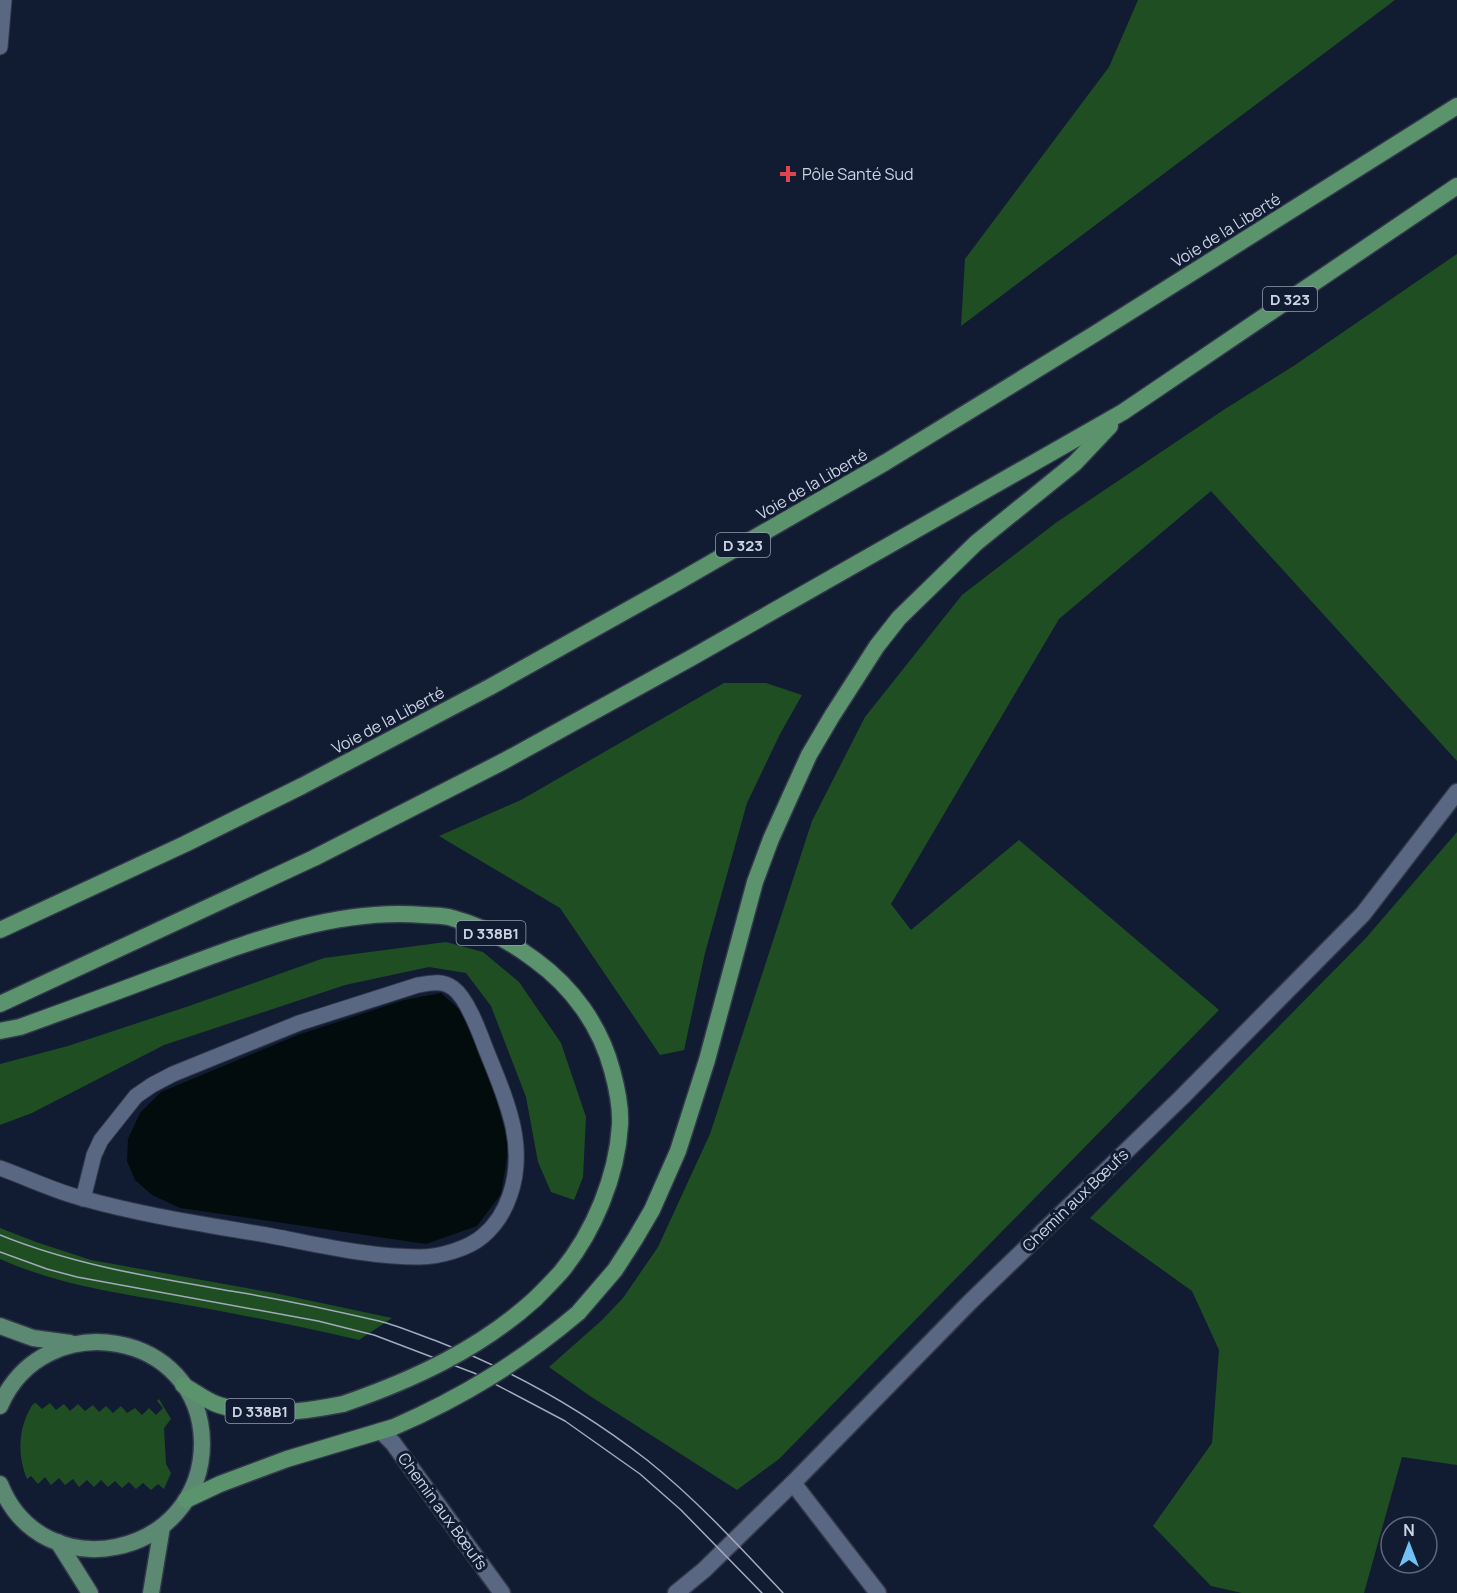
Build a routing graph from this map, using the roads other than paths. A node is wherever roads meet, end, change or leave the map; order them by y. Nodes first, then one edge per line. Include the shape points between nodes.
1 (4, 0) edge
2 (0, 47) edge
3 (1457, 106) edge
4 (1457, 186) edge
5 (1124, 412) junction
6 (1457, 792) edge
7 (0, 930) edge
8 (0, 1004) edge
9 (0, 1030) edge
10 (0, 1168) edge
11 (83, 1199) junction
12 (0, 1326) edge
13 (74, 1344) junction
14 (183, 1385) junction
15 (0, 1406) edge
16 (388, 1429) junction
17 (793, 1483) junction
18 (0, 1484) edge
19 (186, 1500) junction
20 (162, 1527) junction
21 (58, 1542) junction
22 (90, 1593) edge
23 (151, 1593) edge
24 (501, 1593) edge
25 (676, 1593) edge
26 (878, 1593) edge

1 - 2 lane
3 - 7 highway, Voie de la Liberté / D 323 via 916,444 676,583 302,786
4 - 5 highway, D 323
5 - 8 highway, D 323 via 504,761 314,858
5 - 16 highway, bridge via 1075,463 976,543 899,618 832,716 809,755 755,882 678,1151 652,1210 615,1270 578,1313 540,1345 476,1388
6 - 17 street, Chemin aux Bœufs via 1363,914 1181,1098 970,1302
9 - 14 highway, D 338B1, bridge via 20,1027 291,930 345,917 402,913 451,917 520,949 566,987 599,1036 618,1093 620,1124 615,1161 586,1236 562,1271 514,1318 415,1377 343,1404 283,1414 237,1409 217,1405
10 - 11 lane
11 - 11 lane via 360,1252 420,1257 437,1255 483,1236 506,1208 518,1160 510,1110 480,1035 459,993 443,983 432,983 299,1023 152,1085 136,1096 101,1140
12 - 13 main road via 33,1338
13 - 14 main road via 104,1341 135,1348 161,1363
13 - 15 main road via 41,1357 26,1368
14 - 19 main road via 196,1412 202,1442 198,1472
16 - 19 highway via 287,1459
16 - 24 street, Chemin aux Bœufs via 393,1443
17 - 25 street, Chemin aux Bœufs
17 - 26 street
18 - 21 main road via 19,1515
19 - 20 main road
20 - 21 main road via 138,1541 112,1549 84,1549
20 - 23 main road
21 - 22 main road

